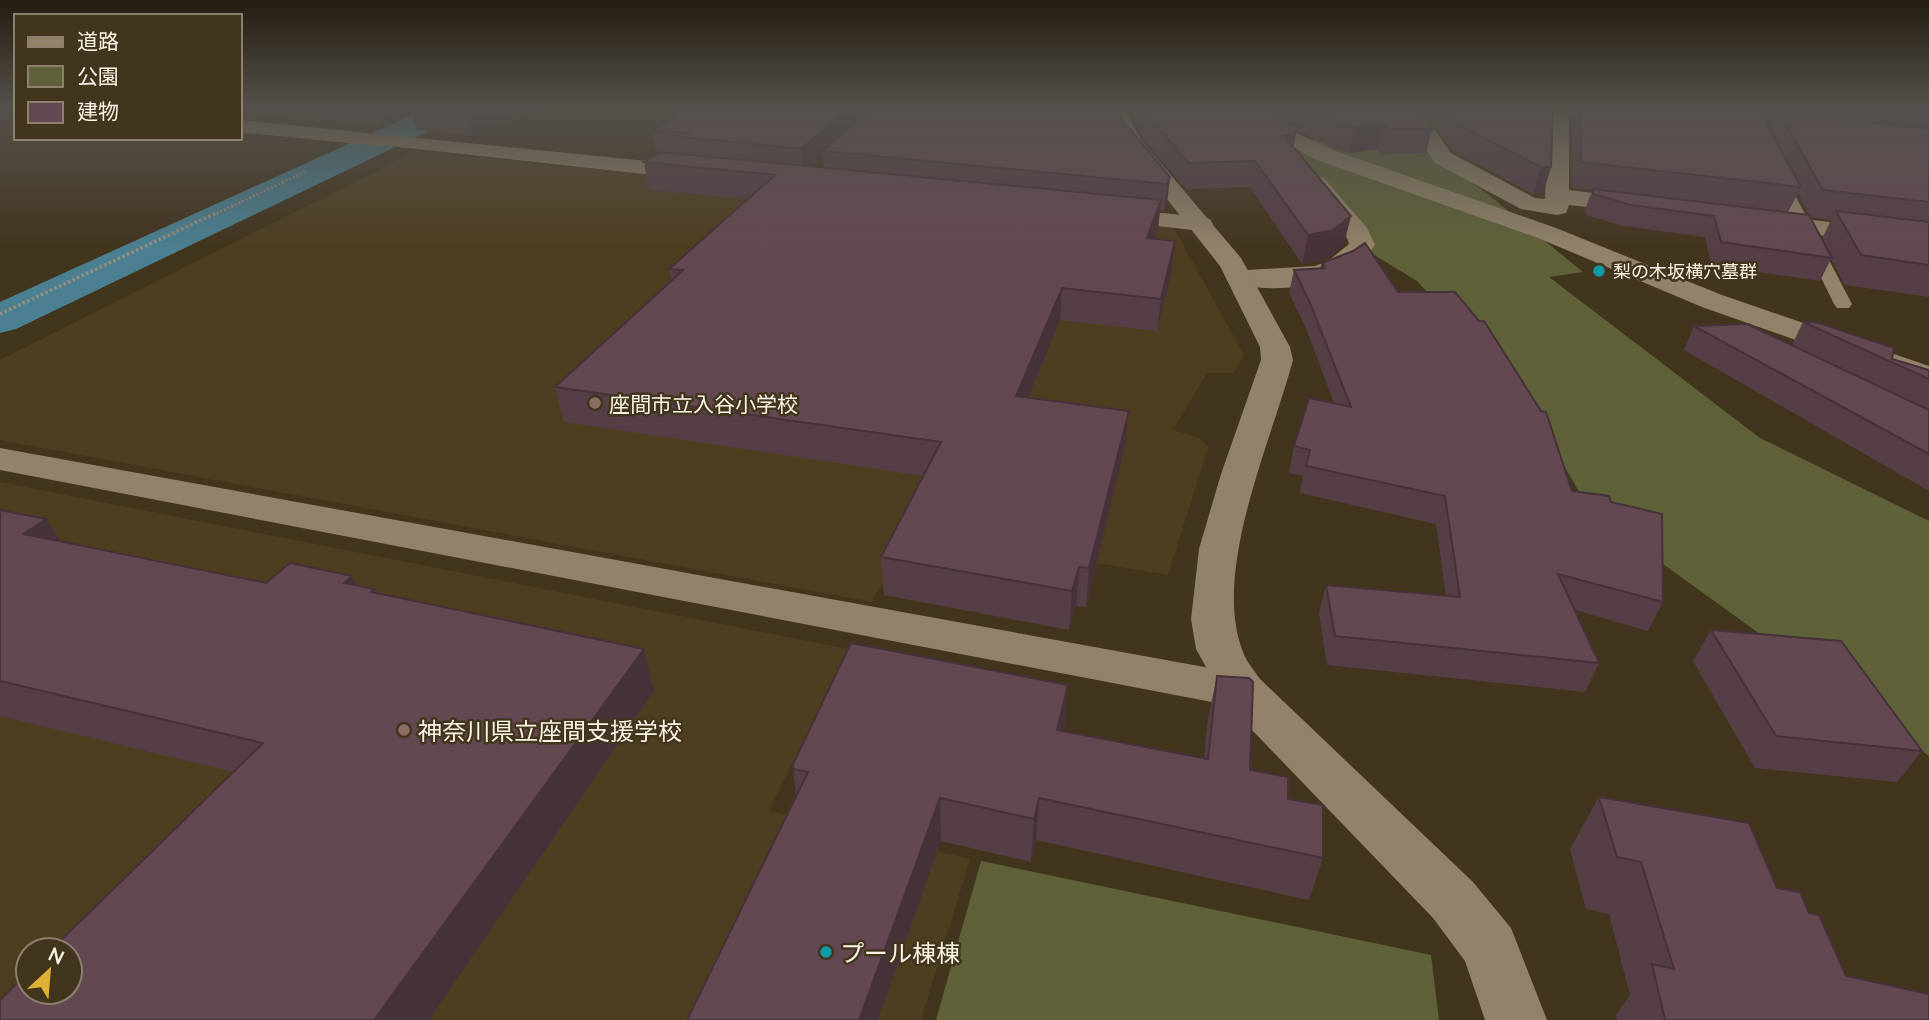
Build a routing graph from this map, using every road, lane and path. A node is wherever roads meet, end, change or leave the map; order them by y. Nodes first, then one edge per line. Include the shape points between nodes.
1 (355, 154) edge
2 (536, 154) edge
3 (1142, 154) edge
4 (1305, 154) edge
5 (1325, 154) edge
6 (1440, 154) edge
7 (1556, 154) edge
8 (1772, 164) edge
9 (721, 175) edge
10 (1563, 207) junction
11 (1666, 209) edge
12 (1078, 211) edge
13 (1747, 219) edge
14 (1201, 224) junction
15 (1801, 225) junction
16 (1929, 242) edge
17 (1240, 277) junction
18 (1712, 301) junction
19 (1843, 304) dead end
20 (0, 314) edge
21 (1779, 355) edge
22 (1929, 377) edge
23 (0, 460) edge
24 (1243, 691) junction
25 (1516, 1020) edge

1 - 20 path
2 - 9 street
3 - 14 street
4 - 17 street via 1302,164 1358,233 1362,245 1345,264 1319,274
5 - 18 street via 1547,233
6 - 10 street via 1529,204
7 - 10 street
8 - 15 lane
10 - 11 street
12 - 14 street
13 - 15 street
14 - 17 street
15 - 16 street
15 - 19 lane
17 - 24 street via 1277,360 1214,576 1212,615 1219,651
18 - 21 street via 1742,337
18 - 22 street
23 - 24 street
24 - 25 street via 1453,900 1490,947

